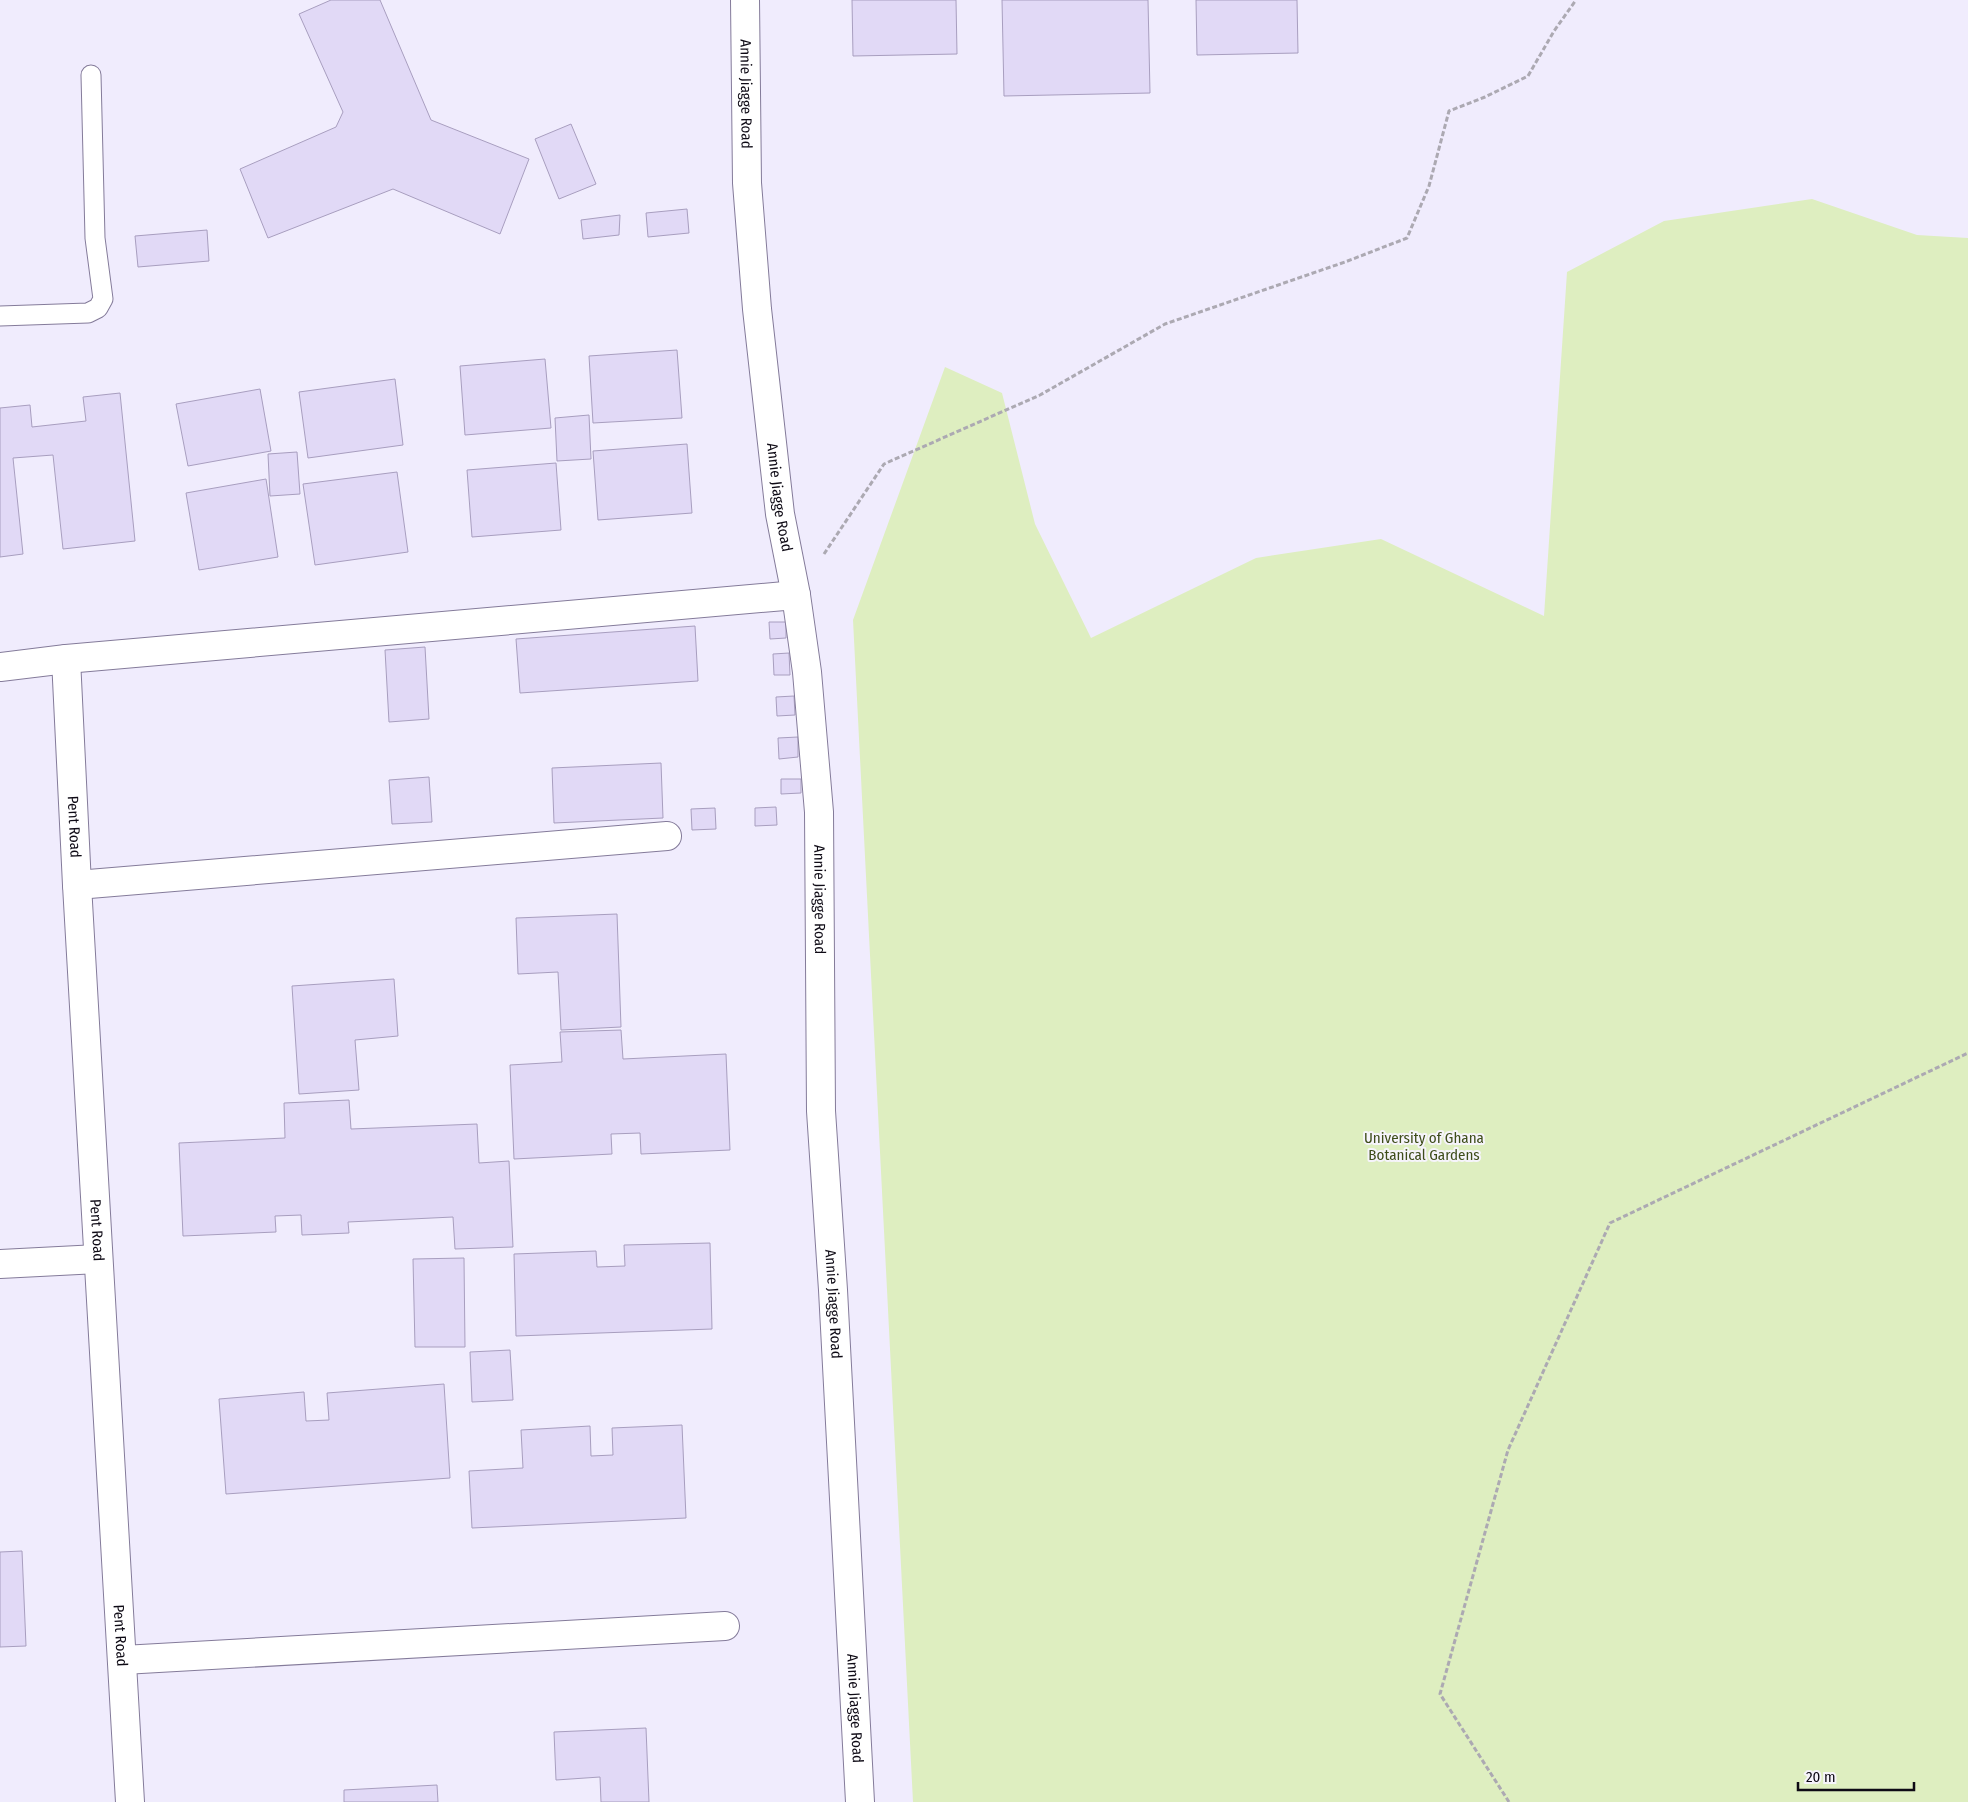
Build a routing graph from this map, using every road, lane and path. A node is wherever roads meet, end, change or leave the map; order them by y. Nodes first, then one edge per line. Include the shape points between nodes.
1 (746, 0) edge
2 (1576, 0) edge
3 (91, 74) dead end
4 (0, 316) edge
5 (796, 595) junction
6 (66, 659) junction
7 (0, 667) edge
8 (667, 836) dead end
9 (77, 885) junction
10 (1968, 1053) edge
11 (98, 1259) junction
12 (0, 1264) edge
13 (725, 1626) dead end
14 (123, 1660) junction
15 (130, 1802) edge
16 (860, 1802) edge
17 (1509, 1802) edge

1 - 5 street, Annie Jiagge Road via 747,183 757,309 780,514
2 - 5 path via 1528,76 1448,111 1429,186 1406,238 1165,324 1040,395 884,464
3 - 4 lane via 95,238 103,299 98,308 88,313
5 - 6 street
5 - 16 street, Annie Jiagge Road via 807,672 819,812 821,1111
6 - 7 street
6 - 9 street, Pent Road
8 - 9 street
9 - 11 street, Pent Road
10 - 17 path via 1610,1223 1508,1450 1440,1694
11 - 12 street
11 - 14 street, Pent Road
13 - 14 street
14 - 15 street, Pent Road

